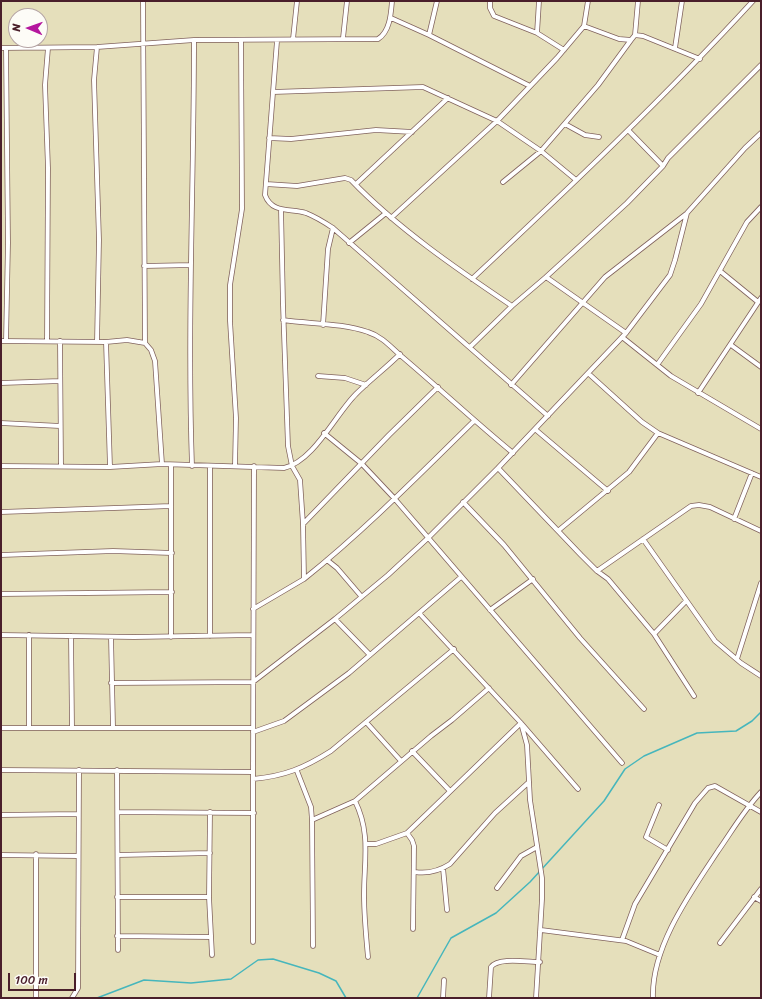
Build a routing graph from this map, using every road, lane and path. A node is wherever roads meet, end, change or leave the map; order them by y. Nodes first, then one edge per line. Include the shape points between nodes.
1 (143, 1) edge
2 (297, 1) edge
3 (347, 1) edge
4 (392, 1) edge
5 (437, 1) edge
6 (490, 1) edge
7 (539, 1) edge
8 (588, 1) edge
9 (638, 1) edge
10 (682, 1) edge
11 (753, 1) edge
12 (391, 18) junction
13 (584, 26) junction
14 (537, 34) junction
15 (429, 35) junction
16 (635, 35) junction
17 (343, 38) junction
18 (293, 39) junction
19 (194, 40) junction
20 (241, 40) junction
21 (277, 40) junction
22 (631, 40) junction
23 (143, 43) junction
24 (97, 47) junction
25 (1, 48) edge
26 (6, 48) joint
27 (48, 48) joint
28 (675, 48) junction
29 (564, 50) junction
30 (700, 58) junction
31 (761, 65) edge
32 (530, 86) junction
33 (272, 92) junction
34 (448, 98) junction
35 (497, 121) junction
36 (565, 124) junction
37 (628, 130) junction
38 (412, 132) junction
39 (761, 133) edge
40 (599, 137) dead end
41 (269, 138) junction
42 (541, 151) junction
43 (663, 166) junction
44 (576, 180) junction
45 (503, 182) dead end
46 (266, 184) junction
47 (356, 184) junction
48 (761, 207) edge
49 (281, 209) junction
50 (687, 213) junction
51 (386, 214) junction
52 (391, 218) junction
53 (333, 228) junction
54 (349, 243) junction
55 (190, 265) junction
56 (144, 266) junction
57 (720, 271) junction
58 (546, 277) junction
59 (472, 279) junction
60 (760, 300) edge
61 (582, 303) junction
62 (512, 306) junction
63 (283, 320) junction
64 (323, 325) junction
65 (626, 333) junction
66 (622, 337) junction
67 (3, 341) edge
68 (46, 341) junction
69 (60, 341) junction
70 (97, 342) junction
71 (106, 342) junction
72 (145, 343) junction
73 (731, 345) junction
74 (470, 347) junction
75 (400, 354) junction
76 (657, 365) junction
77 (761, 367) edge
78 (589, 374) junction
79 (318, 376) dead end
80 (60, 381) junction
81 (1, 383) edge
82 (366, 385) junction
83 (511, 385) junction
84 (438, 387) junction
85 (698, 393) junction
86 (548, 416) junction
87 (474, 420) junction
88 (1, 423) edge
89 (60, 426) junction
90 (761, 429) edge
91 (536, 430) junction
92 (324, 432) junction
93 (658, 433) junction
94 (513, 452) junction
95 (162, 464) junction
96 (362, 464) junction
97 (171, 465) junction
98 (235, 465) junction
99 (1, 466) edge
100 (61, 466) junction
101 (192, 466) junction
102 (210, 466) junction
103 (254, 466) junction
104 (292, 466) junction
105 (110, 467) junction
106 (498, 468) junction
107 (752, 473) junction
108 (761, 477) edge
109 (608, 491) junction
110 (394, 498) junction
111 (463, 502) junction
112 (171, 506) junction
113 (1, 512) edge
114 (734, 519) junction
115 (304, 524) junction
116 (559, 530) junction
117 (761, 531) edge
118 (428, 538) junction
119 (643, 539) junction
120 (172, 553) junction
121 (1, 555) edge
122 (326, 560) junction
123 (597, 571) junction
124 (461, 577) junction
125 (304, 579) junction
126 (533, 579) junction
127 (761, 583) edge
128 (172, 592) junction
129 (1, 594) edge
130 (361, 596) junction
131 (686, 601) junction
132 (253, 610) junction
133 (490, 610) junction
134 (418, 613) junction
135 (335, 619) junction
136 (654, 634) junction
137 (1, 635) edge
138 (29, 635) junction
139 (252, 635) junction
140 (71, 636) junction
141 (210, 636) junction
142 (111, 637) junction
143 (171, 637) junction
144 (454, 650) junction
145 (370, 655) junction
146 (737, 660) junction
147 (761, 676) edge
148 (253, 682) junction
149 (111, 683) junction
150 (489, 688) junction
151 (694, 696) dead end
152 (644, 709) dead end
153 (366, 722) junction
154 (521, 723) junction
155 (113, 727) junction
156 (1, 728) edge
157 (29, 728) junction
158 (72, 728) junction
159 (253, 730) junction
160 (412, 752) junction
161 (402, 761) junction
162 (622, 763) dead end
163 (1, 770) edge
164 (79, 770) junction
165 (117, 770) junction
166 (297, 771) junction
167 (253, 772) junction
168 (253, 779) junction
169 (529, 782) junction
170 (578, 789) dead end
171 (450, 791) junction
172 (761, 792) edge
173 (355, 801) junction
174 (659, 805) dead end
175 (748, 806) junction
176 (118, 812) junction
177 (210, 812) junction
178 (761, 812) edge
179 (254, 813) junction
180 (78, 814) junction
181 (1, 815) edge
182 (312, 820) junction
183 (407, 833) junction
184 (366, 844) junction
185 (537, 847) junction
186 (668, 850) junction
187 (210, 853) junction
188 (36, 854) junction
189 (1, 855) edge
190 (118, 855) junction
191 (78, 856) junction
192 (443, 868) junction
193 (415, 872) junction
194 (496, 888) dead end
195 (761, 889) edge
196 (117, 897) junction
197 (209, 897) junction
198 (754, 897) junction
199 (761, 901) edge
200 (447, 910) dead end
201 (413, 930) dead end
202 (541, 930) junction
203 (117, 936) junction
204 (211, 937) junction
205 (622, 940) junction
206 (253, 942) dead end
207 (720, 943) dead end
208 (313, 946) dead end
209 (118, 950) dead end
210 (212, 955) dead end
211 (660, 955) junction
212 (368, 957) dead end
213 (540, 962) junction
214 (444, 980) dead end
215 (36, 998) edge
216 (72, 998) edge
217 (443, 998) edge
218 (489, 998) edge
219 (536, 998) edge
220 (653, 998) edge

1 - 23 street
2 - 18 street
3 - 17 street
4 - 12 street
5 - 15 street
6 - 14 street via 494,16
7 - 14 street
8 - 13 street
9 - 16 street
10 - 28 street
11 - 30 street
12 - 15 street
12 - 17 street via 378,39
13 - 22 street via 619,39
13 - 29 street
14 - 29 street
15 - 32 street
16 - 22 street
16 - 28 street
17 - 18 street
18 - 21 street
19 - 20 street
19 - 23 street
19 - 55 street
20 - 21 street
20 - 98 street via 242,209 230,285 236,418
21 - 33 street
22 - 36 street
23 - 24 street
23 - 56 street
24 - 27 street
24 - 70 street via 94,80 99,240
25 - 26 street
26 - 67 street via 8,249
27 - 68 street via 45,84 48,168
28 - 30 street
29 - 32 street
30 - 37 street
31 - 43 street
32 - 35 street
33 - 34 street via 423,87
33 - 41 street
34 - 35 street
34 - 38 street
35 - 42 street
35 - 52 street
36 - 40 street via 585,135
36 - 42 street
37 - 43 street
37 - 44 street
38 - 41 street via 376,130 291,139
38 - 47 street
39 - 50 street
41 - 46 street
42 - 44 street
42 - 45 street
43 - 58 street
44 - 59 street
46 - 47 street via 297,186 345,178
46 - 49 street via 265,195 268,202
47 - 51 street
48 - 57 street via 747,222
49 - 53 street via 304,212
49 - 63 street
50 - 61 street via 605,277
50 - 65 street via 670,275
51 - 52 street
51 - 54 street
52 - 59 street
53 - 54 street
53 - 64 street via 328,248
54 - 74 street
55 - 56 street
55 - 101 street
56 - 72 street
57 - 60 street
57 - 76 street via 701,304
58 - 61 street
58 - 62 street
59 - 62 street
60 - 73 street
61 - 65 street
61 - 83 street
62 - 74 street
63 - 64 street
63 - 104 street via 288,446
64 - 75 street via 370,332 386,341
65 - 66 street
66 - 76 street
66 - 78 street
67 - 68 street
68 - 69 street
69 - 70 street
69 - 80 street
70 - 71 street
71 - 72 street via 127,340
71 - 105 street
72 - 95 street via 151,350 154,361
73 - 77 street
73 - 85 street
74 - 83 street
75 - 82 street
75 - 84 street
76 - 85 street
78 - 86 street
78 - 93 street via 642,422
79 - 82 street via 345,378
80 - 81 street
80 - 89 street
82 - 92 street
83 - 86 street
84 - 87 street
84 - 96 street
85 - 90 street
86 - 91 street
87 - 94 street
87 - 110 street
88 - 89 street
89 - 100 street
91 - 94 street
91 - 109 street
92 - 96 street
92 - 104 street via 304,459
93 - 107 street
93 - 109 street via 633,468
94 - 106 street
95 - 97 street
95 - 105 street
96 - 110 street
96 - 115 street
97 - 101 street
97 - 112 street
98 - 102 street
98 - 103 street
99 - 100 street
100 - 105 street
101 - 102 street
102 - 141 street
103 - 104 street
103 - 132 street
104 - 115 street via 300,480
106 - 111 street
106 - 116 street
107 - 108 street
107 - 114 street
109 - 116 street
110 - 118 street
110 - 122 street
111 - 118 street
111 - 126 street
112 - 113 street
112 - 120 street
114 - 117 street
114 - 119 street via 710,507 691,506
115 - 125 street
116 - 123 street
118 - 124 street
118 - 130 street
119 - 123 street
119 - 131 street
120 - 121 street via 113,551
120 - 128 street
122 - 125 street
122 - 130 street via 337,568
123 - 136 street via 608,579
124 - 133 street
124 - 134 street
125 - 132 street
126 - 133 street
126 - 152 street via 580,638
127 - 146 street
128 - 129 street
128 - 143 street
130 - 135 street
131 - 136 street
131 - 146 street via 698,614 715,641
132 - 139 street
133 - 162 street
134 - 144 street
134 - 145 street
135 - 145 street
135 - 148 street
136 - 151 street
137 - 138 street
138 - 140 street
138 - 157 street
139 - 141 street
139 - 148 street
140 - 142 street
140 - 158 street
141 - 143 street
142 - 143 street
142 - 149 street
144 - 150 street
144 - 153 street
145 - 159 street via 284,721
146 - 147 street
148 - 149 street
148 - 159 street
149 - 155 street
150 - 154 street
150 - 160 street
153 - 161 street
153 - 166 street via 331,751
154 - 169 street via 527,745
154 - 170 street
154 - 171 street
155 - 158 street
155 - 159 street
156 - 157 street
157 - 158 street
159 - 167 street
160 - 161 street
160 - 171 street
161 - 173 street
163 - 164 street
164 - 165 street
164 - 180 street
165 - 167 street
165 - 176 street
166 - 168 street via 272,778
166 - 182 street via 311,807
167 - 168 street
168 - 179 street
169 - 185 street
169 - 192 street via 496,813 456,858
171 - 183 street
172 - 175 street
173 - 182 street
173 - 184 street via 364,822
174 - 186 street via 646,837
175 - 178 street
175 - 186 street via 715,786 708,788 695,803
175 - 211 street via 692,890
176 - 177 street
176 - 190 street
177 - 179 street
177 - 187 street
179 - 206 street
180 - 181 street
180 - 191 street
182 - 208 street
183 - 184 street via 376,844
183 - 193 street via 412,840
184 - 212 street via 364,896
185 - 194 street via 521,856
185 - 202 street via 542,878
186 - 205 street via 635,904
187 - 190 street
187 - 197 street
188 - 189 street
188 - 191 street
188 - 215 street
190 - 196 street
191 - 216 street via 78,988
192 - 193 street via 428,873
192 - 200 street
193 - 201 street
195 - 198 street
196 - 197 street
196 - 203 street
197 - 204 street
198 - 199 street
198 - 207 street
202 - 205 street
202 - 213 street
203 - 204 street
203 - 209 street
204 - 210 street
205 - 211 street
211 - 220 street
213 - 218 street via 500,961 493,964
213 - 219 street
214 - 217 street

